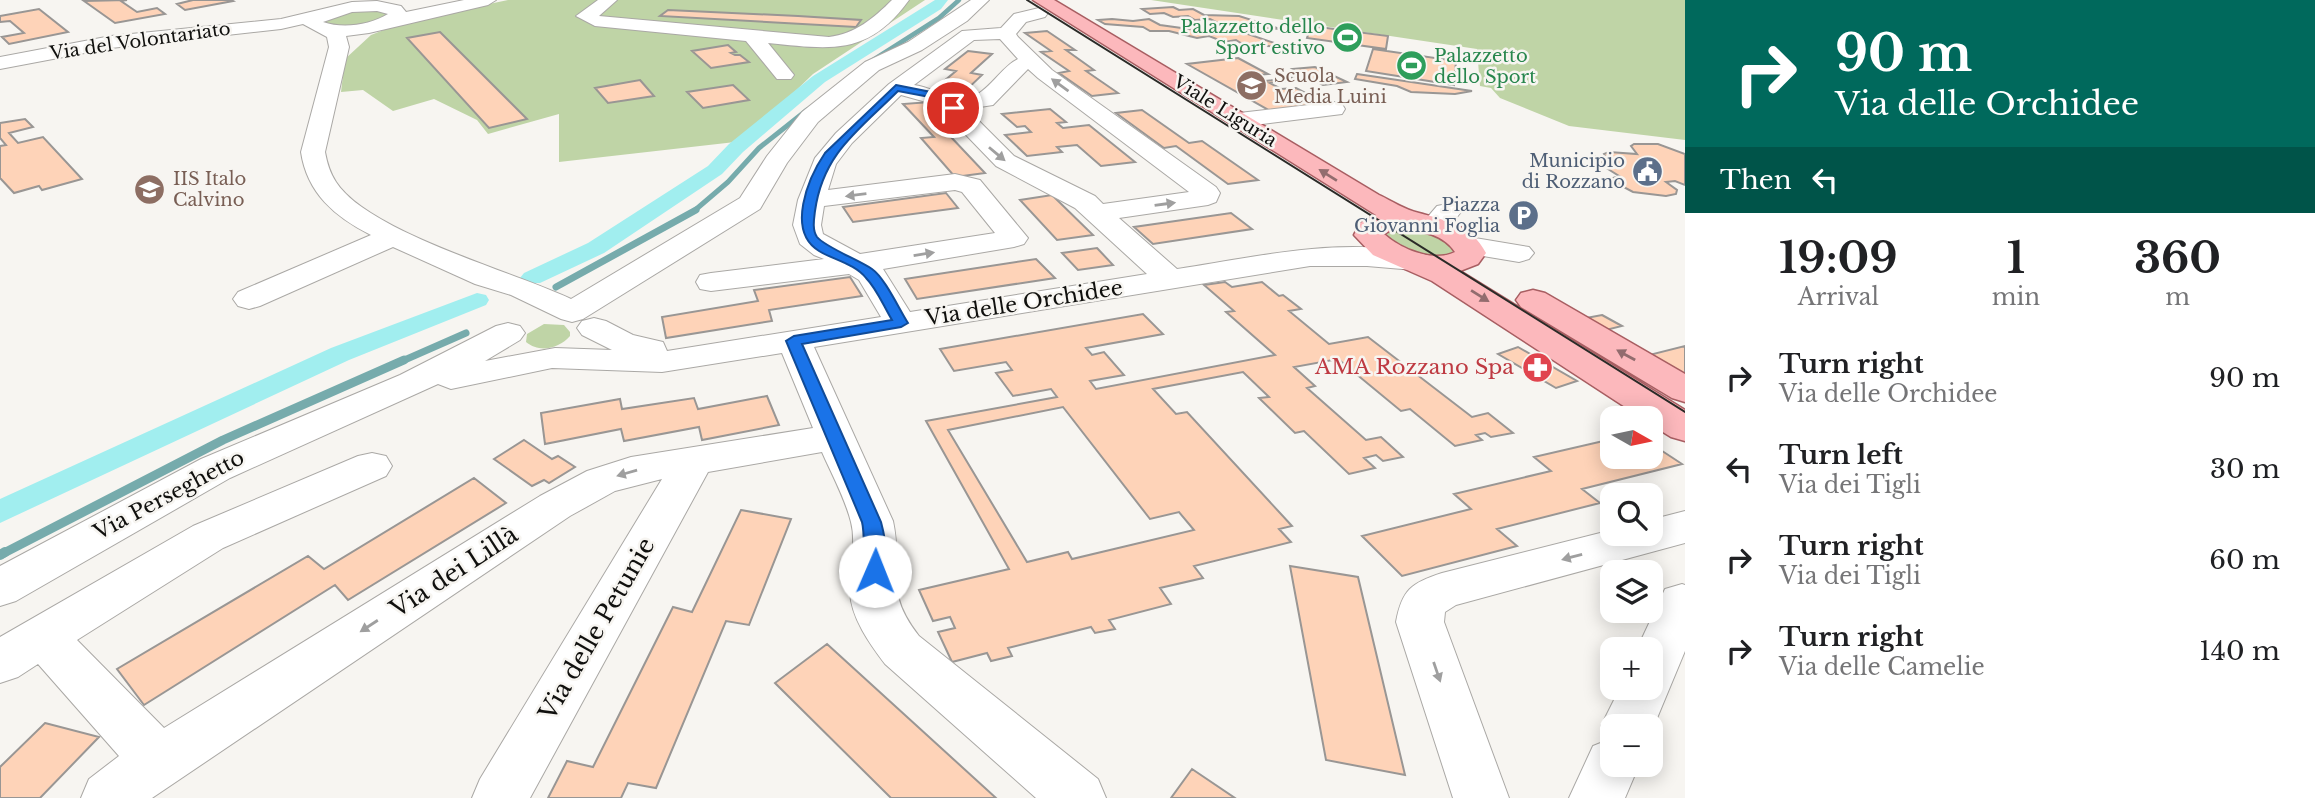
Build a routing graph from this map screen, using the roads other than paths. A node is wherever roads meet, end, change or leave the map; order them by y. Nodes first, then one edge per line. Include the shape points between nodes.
1 (352, 0) edge
2 (488, 0) edge
3 (609, 0) edge
4 (901, 0) edge
5 (981, 0) edge
6 (1018, 0) edge
7 (1046, 13) edge
8 (384, 15) junction
9 (325, 17) edge
10 (1007, 31) junction
11 (74, 34) dead end
12 (752, 36) junction
13 (90, 46) junction
14 (339, 47) junction
15 (1032, 62) junction
16 (0, 63) edge
17 (784, 75) dead end
18 (896, 88) junction
19 (950, 105) junction
20 (1334, 109) dead end
21 (1248, 126) junction
22 (1298, 126) dead end
23 (811, 200) junction
24 (1097, 213) junction
25 (1409, 220) junction
26 (1370, 229) junction
27 (393, 236) junction
28 (1470, 250) junction
29 (1520, 253) dead end
30 (1310, 257) junction
31 (1418, 262) junction
32 (856, 264) junction
33 (486, 277) junction
34 (1170, 279) junction
35 (711, 282) dead end
36 (249, 299) dead end
37 (583, 320) junction
38 (901, 323) junction
39 (512, 329) junction
40 (794, 341) junction
41 (697, 355) junction
42 (548, 359) junction
43 (1685, 390) edge
44 (343, 412) junction
45 (1685, 428) edge
46 (836, 437) junction
47 (694, 460) junction
48 (372, 466) dead end
49 (1685, 527) edge
50 (0, 588) edge
51 (1682, 602) dead end
52 (1663, 645) edge
53 (21, 649) edge
54 (159, 761) junction
55 (1606, 777) edge
56 (109, 798) edge
57 (500, 798) edge
58 (1078, 798) edge
59 (1481, 798) edge
60 (1597, 798) edge

1 - 8 street
2 - 8 street
3 - 12 street via 585,16 595,21
4 - 12 street via 878,23 848,41
5 - 37 street via 915,46 872,66 810,117 750,203 705,229
6 - 7 main road, Viale Liguria
7 - 10 street
7 - 21 main road, Viale Liguria
7 - 26 main road, Viale Liguria
8 - 9 street, Via del Volontariato via 351,29
8 - 14 street
9 - 13 street, Via del Volontariato
9 - 14 street
10 - 15 street
10 - 18 street via 969,35
11 - 13 street
12 - 17 street
13 - 16 street, Via del Volontariato
14 - 27 street, Via delle Orchidee via 313,152 316,168 325,187 342,205
15 - 19 street via 1022,64 985,100
24 -> 15 street via 1199,199 1207,193
18 - 19 street via 938,96
18 - 23 street via 830,153
19 -> 24 street via 1004,161 1072,194
20 - 21 street
21 - 22 street
25 -> 21 main road, Viale Liguria via 1369,201
23 - 32 street via 810,238
32 -> 23 street via 1014,238 971,186 955,182
24 - 34 street
25 - 26 main road via 1382,221
25 - 28 main road via 1443,219
26 - 30 street, Via delle Orchidee via 1350,244
26 - 31 main road, Viale Liguria via 1369,235 1384,249
27 - 33 street, Via delle Orchidee
27 - 36 street
28 - 29 street
28 - 31 main road via 1467,258 1457,263
43 -> 28 main road via 1488,273
30 - 31 street, Via delle Orchidee
30 - 34 street, Via delle Orchidee
31 -> 45 main road, Viale Liguria via 1485,299
32 - 35 street
32 - 38 street via 871,274
33 - 37 street, Via delle Orchidee via 522,288
33 - 39 street via 513,308
34 - 38 street, Via delle Orchidee
37 - 39 street, Via Perseghetto via 544,313
37 - 41 street, Via delle Orchidee via 622,342
37 - 42 street via 588,342
38 - 40 street, Via delle Orchidee
39 - 42 street via 506,344 513,354
39 - 44 street, Via Perseghetto via 473,353
40 - 41 street, Via delle Orchidee
40 - 46 street
41 - 42 street, Via delle Orchidee via 662,362
42 - 44 street, Via Perseghetto via 430,383
44 - 50 street, Via Perseghetto via 174,490
46 - 47 street, Via dei Lillà
46 - 58 street via 874,529 873,593 887,631 902,650
47 -> 54 street, Via dei Lillà via 631,471 555,506
47 - 57 street, Via delle Petunie
48 - 53 street via 208,537
49 -> 59 street via 1442,592 1423,603 1420,622
51 - 52 street
53 - 54 street
54 - 56 street, Via dei Lillà
55 - 60 street

